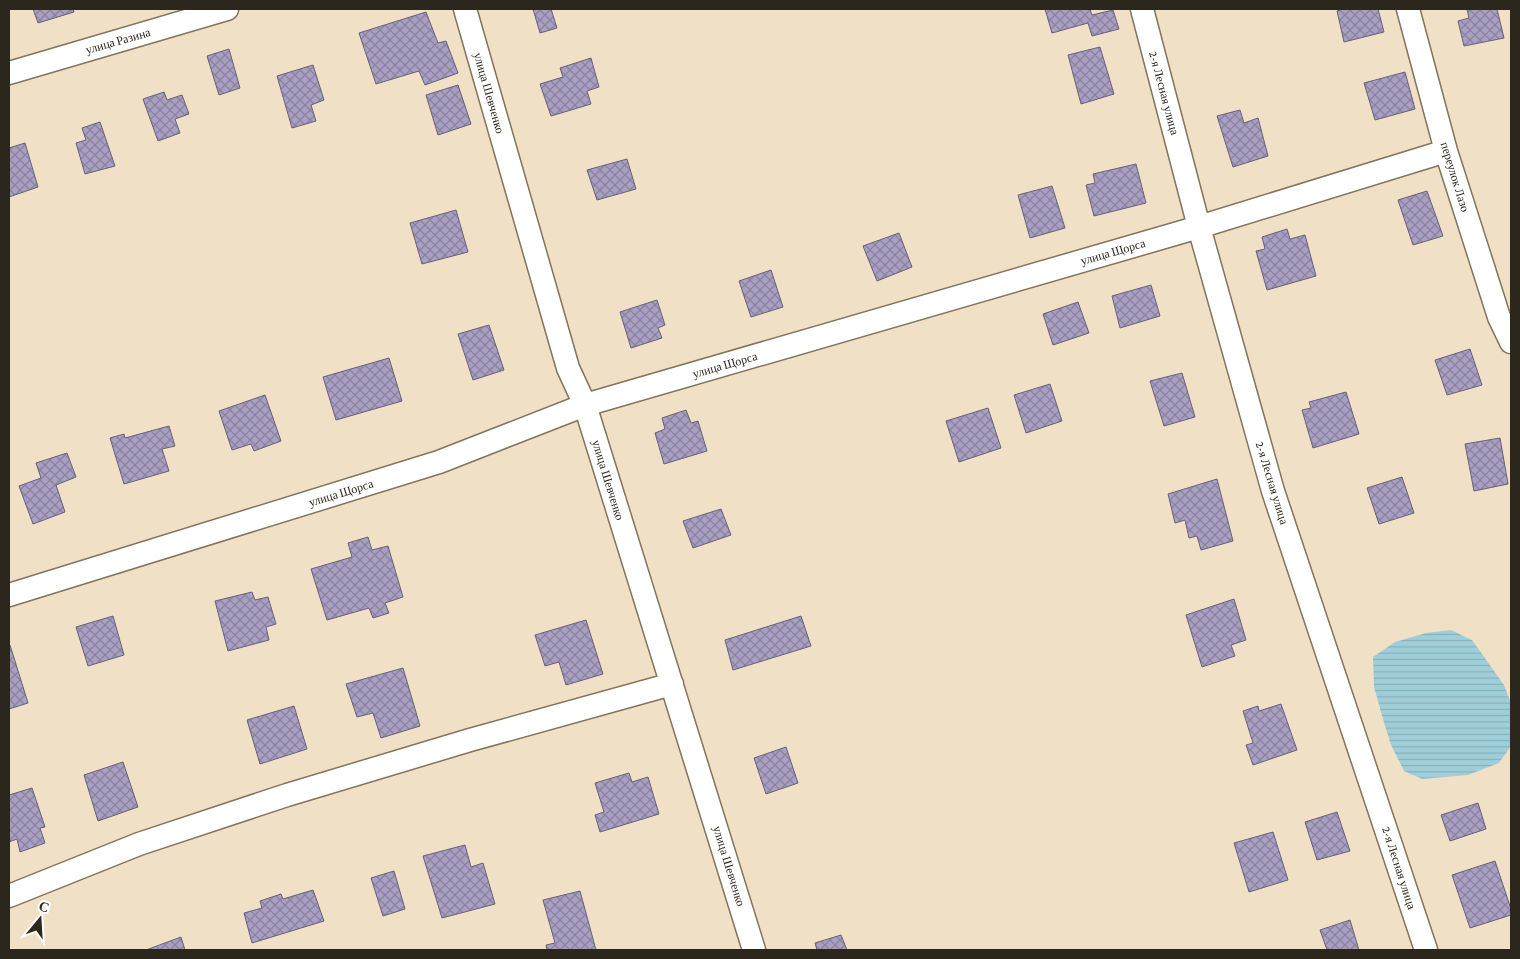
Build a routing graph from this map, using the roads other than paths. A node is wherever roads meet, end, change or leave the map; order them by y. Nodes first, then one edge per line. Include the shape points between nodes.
1 (227, 9) edge
2 (465, 9) edge
3 (1142, 9) edge
4 (1408, 9) edge
5 (9, 73) edge
6 (1446, 151) junction
7 (1199, 227) junction
8 (1511, 342) edge
9 (585, 406) junction
10 (9, 596) edge
11 (672, 684) junction
12 (9, 896) edge
13 (754, 950) edge
14 (1426, 950) edge

1 - 5 street, улица Разина
2 - 9 street, улица Шевченко via 568,368
3 - 7 street, 2-я Лесная улица
4 - 6 street, переулок Лазо
6 - 7 street, улица Щорса
6 - 8 street, переулок Лазо via 1499,317
7 - 9 street, улица Щорса
7 - 14 street, 2-я Лесная улица via 1273,491
9 - 10 street, улица Щорса via 439,462
9 - 11 street, улица Шевченко
11 - 12 street via 287,795 140,844
11 - 13 street, улица Шевченко

